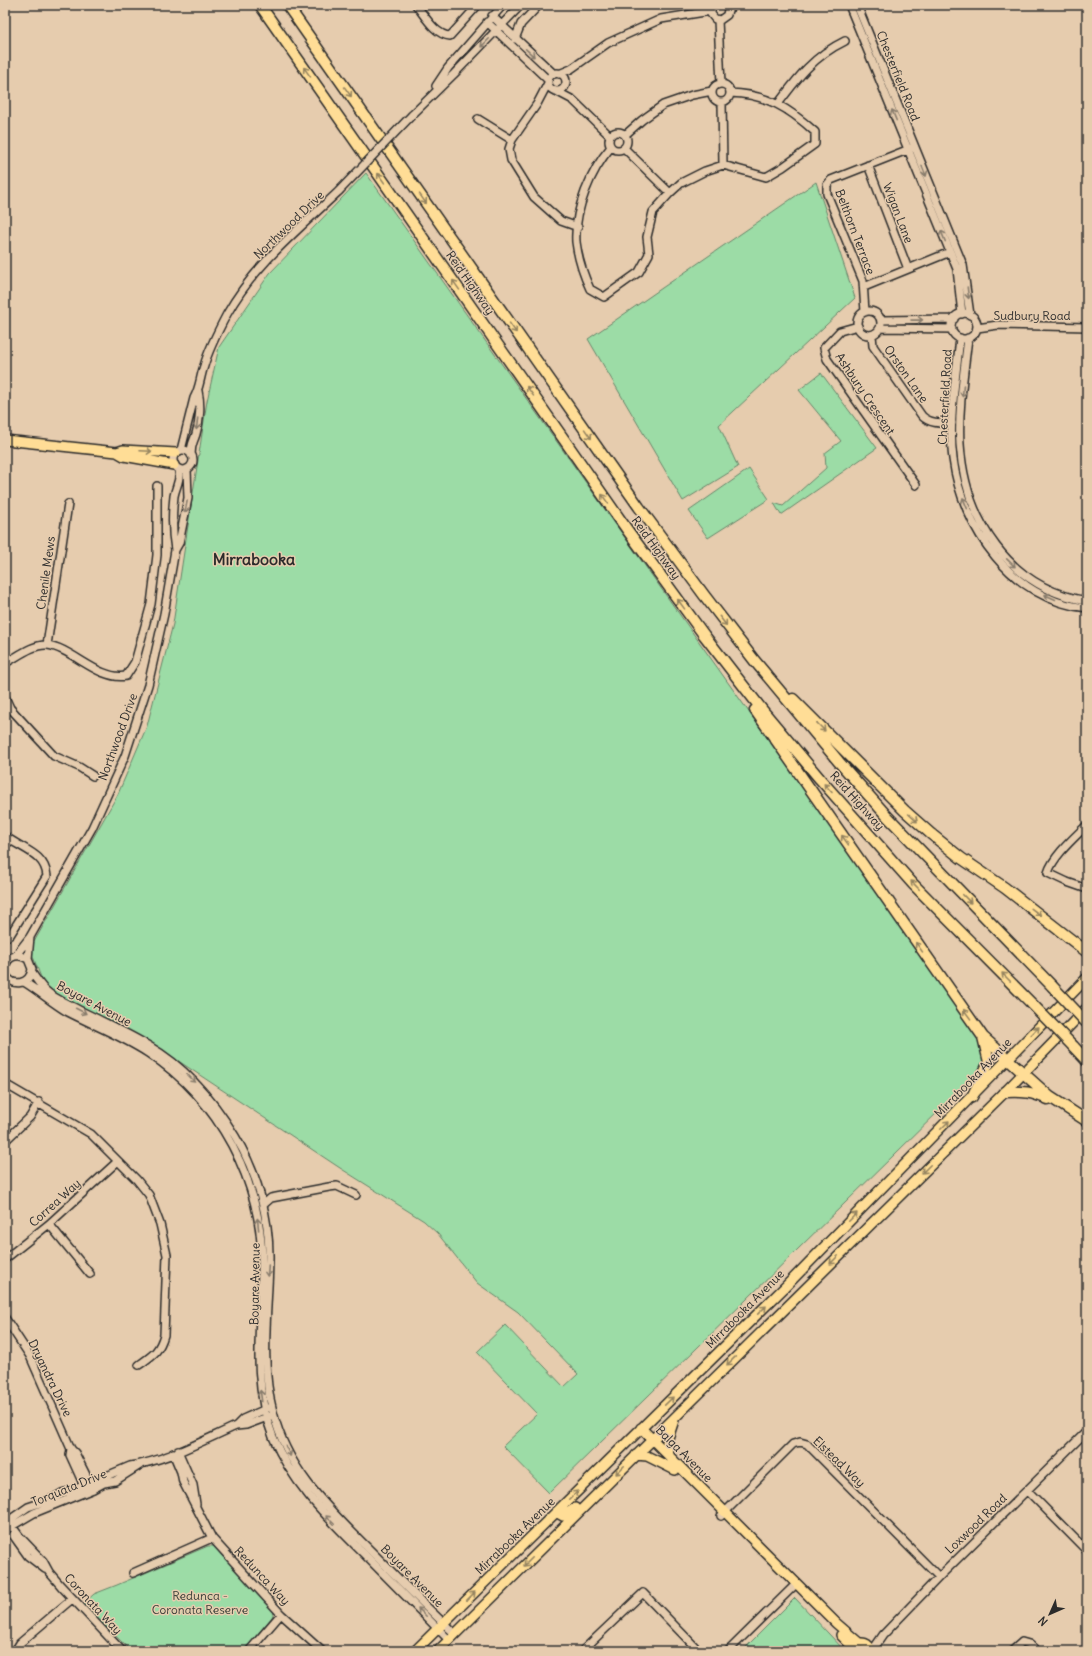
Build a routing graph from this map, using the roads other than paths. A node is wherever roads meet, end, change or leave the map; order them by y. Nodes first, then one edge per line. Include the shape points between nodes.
1 (260, 5) edge
2 (287, 5) edge
3 (416, 5) edge
4 (478, 5) edge
5 (503, 5) edge
6 (521, 5) edge
7 (539, 5) edge
8 (737, 5) edge
9 (849, 5) edge
10 (857, 5) edge
11 (727, 7) edge
12 (712, 8) edge
13 (492, 16) junction
14 (718, 20) junction
15 (487, 22) junction
16 (502, 26) junction
17 (497, 31) junction
18 (863, 31) junction
19 (515, 39) junction
20 (845, 41) dead end
21 (572, 69) junction
22 (557, 74) junction
23 (548, 81) junction
24 (565, 83) junction
25 (721, 84) junction
26 (555, 91) junction
27 (712, 91) junction
28 (730, 93) junction
29 (429, 97) junction
30 (573, 100) junction
31 (722, 102) junction
32 (537, 104) junction
33 (778, 104) junction
34 (478, 119) dead end
35 (625, 135) junction
36 (610, 136) junction
37 (512, 140) junction
38 (611, 147) junction
39 (624, 148) junction
40 (911, 148) junction
41 (723, 165) junction
42 (868, 165) junction
43 (670, 193) junction
44 (935, 207) junction
45 (578, 226) junction
46 (950, 252) junction
47 (908, 269) junction
48 (864, 287) junction
49 (865, 312) junction
50 (962, 314) junction
51 (970, 315) junction
52 (954, 319) junction
53 (881, 324) junction
54 (858, 326) junction
55 (1087, 327) edge
56 (977, 328) junction
57 (952, 329) junction
58 (872, 335) junction
59 (960, 338) junction
60 (968, 338) junction
61 (956, 370) junction
62 (964, 372) junction
63 (198, 391) junction
64 (952, 423) junction
65 (5, 440) edge
66 (117, 452) junction
67 (178, 452) junction
68 (191, 455) junction
69 (176, 467) junction
70 (187, 469) junction
71 (916, 485) dead end
72 (157, 486) dead end
73 (68, 504) dead end
74 (982, 531) junction
75 (175, 550) junction
76 (1070, 601) junction
77 (1087, 601) edge
78 (1087, 608) edge
79 (704, 636) junction
80 (47, 645) junction
81 (754, 660) junction
82 (5, 663) edge
83 (5, 697) edge
84 (93, 776) dead end
85 (1087, 825) edge
86 (5, 836) edge
87 (1087, 889) edge
88 (30, 937) junction
89 (5, 938) edge
90 (1074, 941) junction
91 (1087, 944) edge
92 (1087, 952) edge
93 (16, 956) junction
94 (28, 959) junction
95 (5, 964) edge
96 (5, 973) edge
97 (32, 973) junction
98 (1087, 978) edge
99 (24, 982) junction
100 (1087, 1008) edge
101 (1087, 1023) edge
102 (983, 1037) junction
103 (1008, 1059) junction
104 (1087, 1061) edge
105 (1023, 1073) junction
106 (5, 1084) edge
107 (1005, 1092) junction
108 (972, 1096) junction
109 (39, 1102) junction
110 (1064, 1107) junction
111 (1087, 1121) edge
112 (5, 1141) edge
113 (118, 1161) junction
114 (259, 1193) junction
115 (356, 1195) dead end
116 (271, 1198) junction
117 (262, 1205) junction
118 (49, 1224) junction
119 (5, 1258) edge
120 (90, 1274) dead end
121 (5, 1318) edge
122 (740, 1332) junction
123 (750, 1343) junction
124 (139, 1365) dead end
125 (272, 1406) junction
126 (264, 1410) junction
127 (274, 1414) junction
128 (678, 1414) junction
129 (266, 1418) junction
130 (236, 1426) junction
131 (641, 1428) junction
132 (1087, 1431) edge
133 (650, 1440) junction
134 (176, 1452) junction
135 (636, 1455) junction
136 (669, 1455) junction
137 (675, 1470) junction
138 (88, 1487) junction
139 (1027, 1490) junction
140 (598, 1493) junction
141 (556, 1512) junction
142 (723, 1514) junction
143 (7, 1525) edge
144 (212, 1538) junction
145 (1087, 1551) edge
146 (133, 1573) dead end
147 (938, 1577) junction
148 (793, 1587) junction
149 (72, 1599) junction
150 (281, 1614) junction
151 (440, 1626) junction
152 (452, 1637) junction
153 (862, 1648) edge
154 (15, 1651) edge
155 (122, 1651) edge
156 (248, 1651) edge
157 (322, 1651) edge
158 (415, 1651) edge
159 (438, 1651) edge
160 (582, 1651) edge
161 (700, 1651) edge
162 (728, 1651) edge
163 (1012, 1651) edge
164 (1037, 1651) edge

79 -> 1 highway, Reid Highway
2 -> 81 highway, Reid Highway via 639,507
3 - 4 street via 434,29 450,36
5 - 13 street, Northwood Drive
6 - 16 street, Northwood Drive
7 - 19 street via 521,24
8 - 11 street
9 - 18 street, Chesterfield Road
10 - 18 street, Chesterfield Road
11 - 14 street via 725,18
12 - 14 street via 713,17
12 - 21 street via 661,19 608,43
13 - 15 street, Northwood Drive
13 - 16 street
14 - 25 street
15 - 17 street
15 - 29 street, Northwood Drive via 448,68
16 - 17 street, Northwood Drive
16 - 19 street
17 - 23 street
17 -> 29 street, Northwood Drive
18 - 40 street, Chesterfield Road
19 -> 22 street
20 - 33 street via 828,49 802,72
21 - 22 street
21 - 24 street
22 - 23 street
22 - 24 street
23 - 26 street via 550,88
23 - 32 street
24 - 26 street via 560,91
24 - 30 street
25 - 27 street
25 - 28 street via 728,87
26 - 30 street
26 - 32 street
27 - 31 street via 715,99
27 - 35 street via 663,105
28 - 31 street via 728,99
28 - 33 street via 747,94
29 - 63 street, Northwood Drive, bridge via 339,191 270,257 247,284 211,346
30 - 36 street
31 - 41 street
32 - 37 street
33 - 41 street via 796,114 815,132 814,144 766,177
34 - 37 street
35 - 36 street via 617,132
35 - 39 street via 627,142
36 - 38 street
37 - 45 street via 509,149 511,160 534,197 560,221
38 - 39 street via 617,150
38 - 45 street via 592,176 579,211
39 - 43 street
40 - 42 street, Belthorn Terrace
40 - 44 street, Chesterfield Road
41 - 43 street via 681,183
42 - 47 street, Wigan Lane
42 - 48 street, Belthorn Terrace via 831,180 827,185 827,194
43 - 45 street via 653,212 647,237 649,254 639,272 604,297 590,289 580,266 576,241
46 -> 44 street, Chesterfield Road
44 -> 51 street, Chesterfield Road via 963,265
46 - 47 street
46 - 50 street, Chesterfield Road via 957,269
47 - 48 street
48 - 49 street, Belthorn Terrace
49 - 53 street via 875,313
49 - 54 street via 859,318
50 - 51 street
50 - 52 street
51 - 56 street via 974,317
53 -> 52 street
52 - 57 street
53 - 57 street
53 - 58 street
54 - 58 street via 864,334
54 - 71 street, Ashbury Crescent via 840,331 824,348 827,359
55 - 56 street, Sudbury Road via 998,325
56 - 60 street
57 - 59 street
58 - 64 street, Orston Lane via 873,346 922,416 928,421
59 - 60 street
59 - 61 street, Chesterfield Road
60 - 62 street, Chesterfield Road
61 - 62 street
61 - 64 street, Chesterfield Road
62 -> 74 street, Chesterfield Road via 960,424 962,459 967,486
63 - 67 street, Northwood Drive
63 -> 68 street, Northwood Drive via 196,434 191,445
74 -> 64 street, Chesterfield Road via 972,522 958,486 953,458
65 - 66 main road
66 -> 67 main road
66 - 69 main road via 124,456
67 - 68 street via 187,451
67 - 69 street via 173,459
68 - 70 street via 192,464
69 - 70 street
69 - 75 street, Northwood Drive via 180,478 174,499
70 -> 75 street, Northwood Drive via 188,498 179,543
72 - 80 street via 157,555 151,604 133,668 126,676 118,677
73 - 80 street, Chenile Mews
74 - 76 street, Chesterfield Road via 998,560 1018,578 1044,595
75 - 88 street, Northwood Drive via 148,685 125,756 92,828
76 - 77 street, Chesterfield Road
76 - 78 street, Chesterfield Road
102 -> 79 highway
104 -> 79 highway, Reid Highway, bridge via 913,884 820,779
80 - 82 street via 32,648
81 -> 90 highway via 931,834
81 -> 101 highway, Reid Highway, bridge via 838,762 887,816
83 - 84 street via 10,708 54,756
85 - 87 street via 1059,855 1048,873
86 - 89 street via 37,856 46,867 48,876 10,935
88 - 93 street, Northwood Drive
88 - 94 street, Northwood Drive
90 - 91 highway
90 - 92 highway
93 - 94 street
93 - 95 street, Northwood Drive via 8,959
94 - 97 street
96 - 99 street, Boyare Avenue via 12,981
97 - 99 street
97 -> 114 street, Boyare Avenue via 46,991 151,1047 187,1074 212,1102 234,1135 252,1170
103 -> 98 main road, Mirrabooka Avenue
126 -> 99 street, Boyare Avenue via 258,1356 262,1258 257,1214 244,1170 234,1148 208,1108 188,1085 164,1064 142,1049 65,1010
100 - 105 main road
102 - 103 highway
102 - 108 highway via 989,1062
103 - 105 highway
103 - 108 main road, Mirrabooka Avenue
105 - 107 main road
105 - 110 highway
106 - 109 street
107 - 110 highway via 1033,1092
107 -> 123 main road
122 -> 108 main road, Mirrabooka Avenue
109 - 112 street via 30,1117
109 - 113 street via 91,1134
110 - 111 highway
113 - 118 street, Correa Way
113 - 124 street via 149,1195 160,1224 167,1255 161,1346 155,1354
114 - 116 street
114 - 117 street, Boyare Avenue
115 - 116 street via 337,1186 329,1186
116 - 117 street
117 -> 125 street, Boyare Avenue via 269,1259 265,1350
118 - 119 street, Correa Way
118 - 120 street
121 - 138 street, Dryandra Drive via 30,1356
122 - 123 main road
131 -> 122 main road, Mirrabooka Avenue
123 -> 128 main road
125 - 126 street, Torquata Drive
125 - 127 street, Boyare Avenue
126 - 129 street, Boyare Avenue
126 - 130 street, Torquata Drive via 243,1419
127 - 129 street, Torquata Drive
127 -> 151 street, Boyare Avenue via 287,1450 300,1474 321,1500
128 - 133 main road
128 - 136 main road via 666,1441
129 - 130 street, Torquata Drive
151 -> 129 street, Boyare Avenue via 306,1493 284,1459
130 - 134 street, Torquata Drive
131 - 133 main road, Balga Avenue
141 -> 131 main road, Mirrabooka Avenue
132 - 139 street, Loxwood Road
133 - 135 main road
133 - 136 main road, Balga Avenue
133 - 137 main road, Balga Avenue
134 - 138 street, Torquata Drive via 130,1466
134 - 144 street, Redunca Way via 193,1485 196,1508
135 - 137 main road via 647,1456
135 -> 140 main road
136 - 142 main road, Balga Avenue
137 - 142 main road, Balga Avenue
138 - 143 street, Torquata Drive
139 - 145 street
139 - 147 street, Loxwood Road
140 - 141 main road via 566,1515 560,1516
140 -> 152 main road
151 -> 141 main road, Mirrabooka Avenue
142 - 147 street, Elstead Way via 793,1444 807,1444
142 - 148 main road, Balga Avenue
142 - 153 main road, Balga Avenue
143 - 149 street, Coronata Way via 28,1556 49,1572
144 - 146 street
144 - 150 street, Redunca Way
147 - 153 street, Loxwood Road via 883,1635
148 - 153 main road, Balga Avenue
148 - 162 street
149 - 154 street via 20,1643
149 - 155 street, Coronata Way
150 - 156 street
150 - 157 street, Redunca Way
151 - 152 street, Boyare Avenue
151 - 158 main road, Mirrabooka Avenue
152 - 159 main road
160 - 161 street via 643,1593
163 - 164 street via 1022,1642

